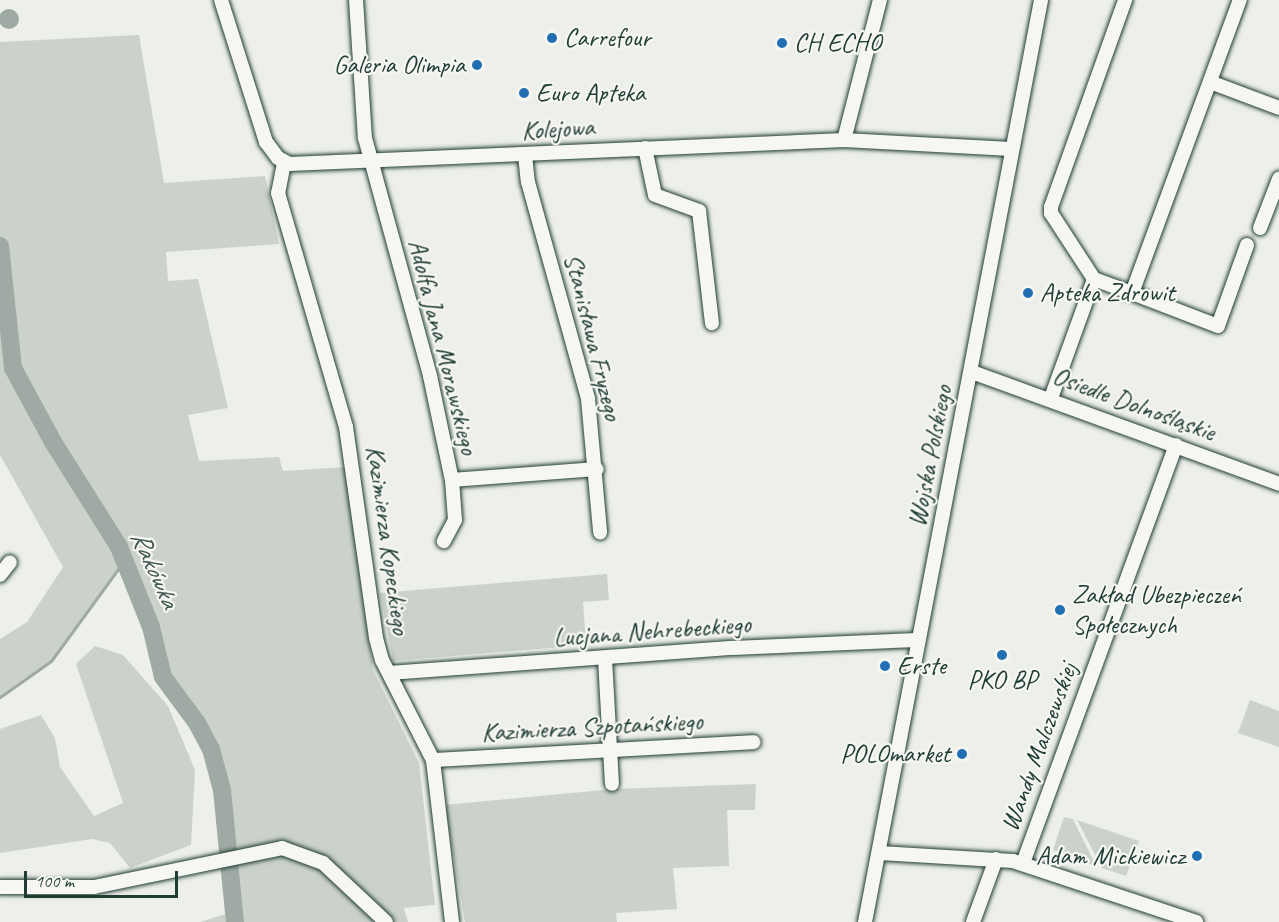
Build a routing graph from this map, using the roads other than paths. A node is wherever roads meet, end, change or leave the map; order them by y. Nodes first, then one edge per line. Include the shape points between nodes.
1 (221, 0) edge
2 (356, 0) edge
3 (880, 0) edge
4 (1041, 0) edge
5 (1125, 0) edge
6 (1240, 0) edge
7 (1210, 82) junction
8 (1279, 108) edge
9 (844, 140) junction
10 (645, 148) junction
11 (1011, 149) junction
12 (525, 155) junction
13 (284, 163) junction
14 (371, 163) junction
15 (1279, 179) edge
16 (1260, 228) dead end
17 (1247, 245) dead end
18 (1094, 279) junction
19 (1132, 293) junction
20 (712, 323) dead end
21 (972, 372) junction
22 (1051, 398) junction
23 (1176, 445) junction
24 (597, 469) junction
25 (452, 480) junction
26 (1279, 484) edge
27 (600, 532) dead end
28 (444, 541) dead end
29 (10, 562) dead end
30 (0, 576) edge
31 (918, 640) junction
32 (605, 659) junction
33 (389, 673) junction
34 (753, 742) dead end
35 (611, 749) junction
36 (432, 760) junction
37 (612, 784) dead end
38 (880, 853) junction
39 (996, 859) junction
40 (1023, 863) junction
41 (0, 887) edge
42 (1155, 916) edge
43 (386, 922) edge
44 (452, 922) edge
45 (866, 922) edge
46 (974, 922) edge
47 (1196, 922) edge

1 - 13 street via 266,142
2 - 14 street, Adolfa Jana Morawskiego via 364,130
3 - 9 street
4 - 11 street, Wojska Polskiego
5 - 18 street via 1052,207 1055,220
6 - 7 street
7 - 8 street
7 - 19 street
9 - 10 street, Kolejowa
9 - 11 street, Kolejowa
10 - 12 street, Kolejowa
10 - 20 street via 655,195 699,211
11 - 21 street, Wojska Polskiego
12 - 14 street, Kolejowa
12 - 24 street, Stanisława Fryzego via 528,182 588,399
13 - 14 street, Kolejowa
13 - 33 street, Kazimierza Kopeckiego via 278,193 346,427 373,623
14 - 25 street, Adolfa Jana Morawskiego via 430,376
15 - 16 street
17 - 19 street via 1218,326
18 - 19 street
18 - 22 street
21 - 22 street, Osiedle Dolnośląskie
21 - 31 street, Wojska Polskiego
22 - 23 street, Osiedle Dolnośląskie
23 - 26 street, Osiedle Dolnośląskie
23 - 40 street, Wandy Malczewskiej
24 - 25 street
24 - 27 street, Stanisława Fryzego
25 - 28 street, Adolfa Jana Morawskiego via 455,520
29 - 30 street
31 - 32 street, Lucjana Nehrebeckiego via 833,642
31 - 38 street, Wojska Polskiego
32 - 33 street, Lucjana Nehrebeckiego
32 - 35 street
33 - 36 street, Kazimierza Kopeckiego
34 - 35 street, Kazimierza Szpotańskiego
35 - 36 street, Kazimierza Szpotańskiego
35 - 37 street
36 - 44 street, Kazimierza Kopeckiego
38 - 39 street
38 - 45 street, Wojska Polskiego
39 - 40 street
39 - 46 street
40 - 42 street
41 - 43 street via 94,887 272,848 310,856 335,872
42 - 47 street

